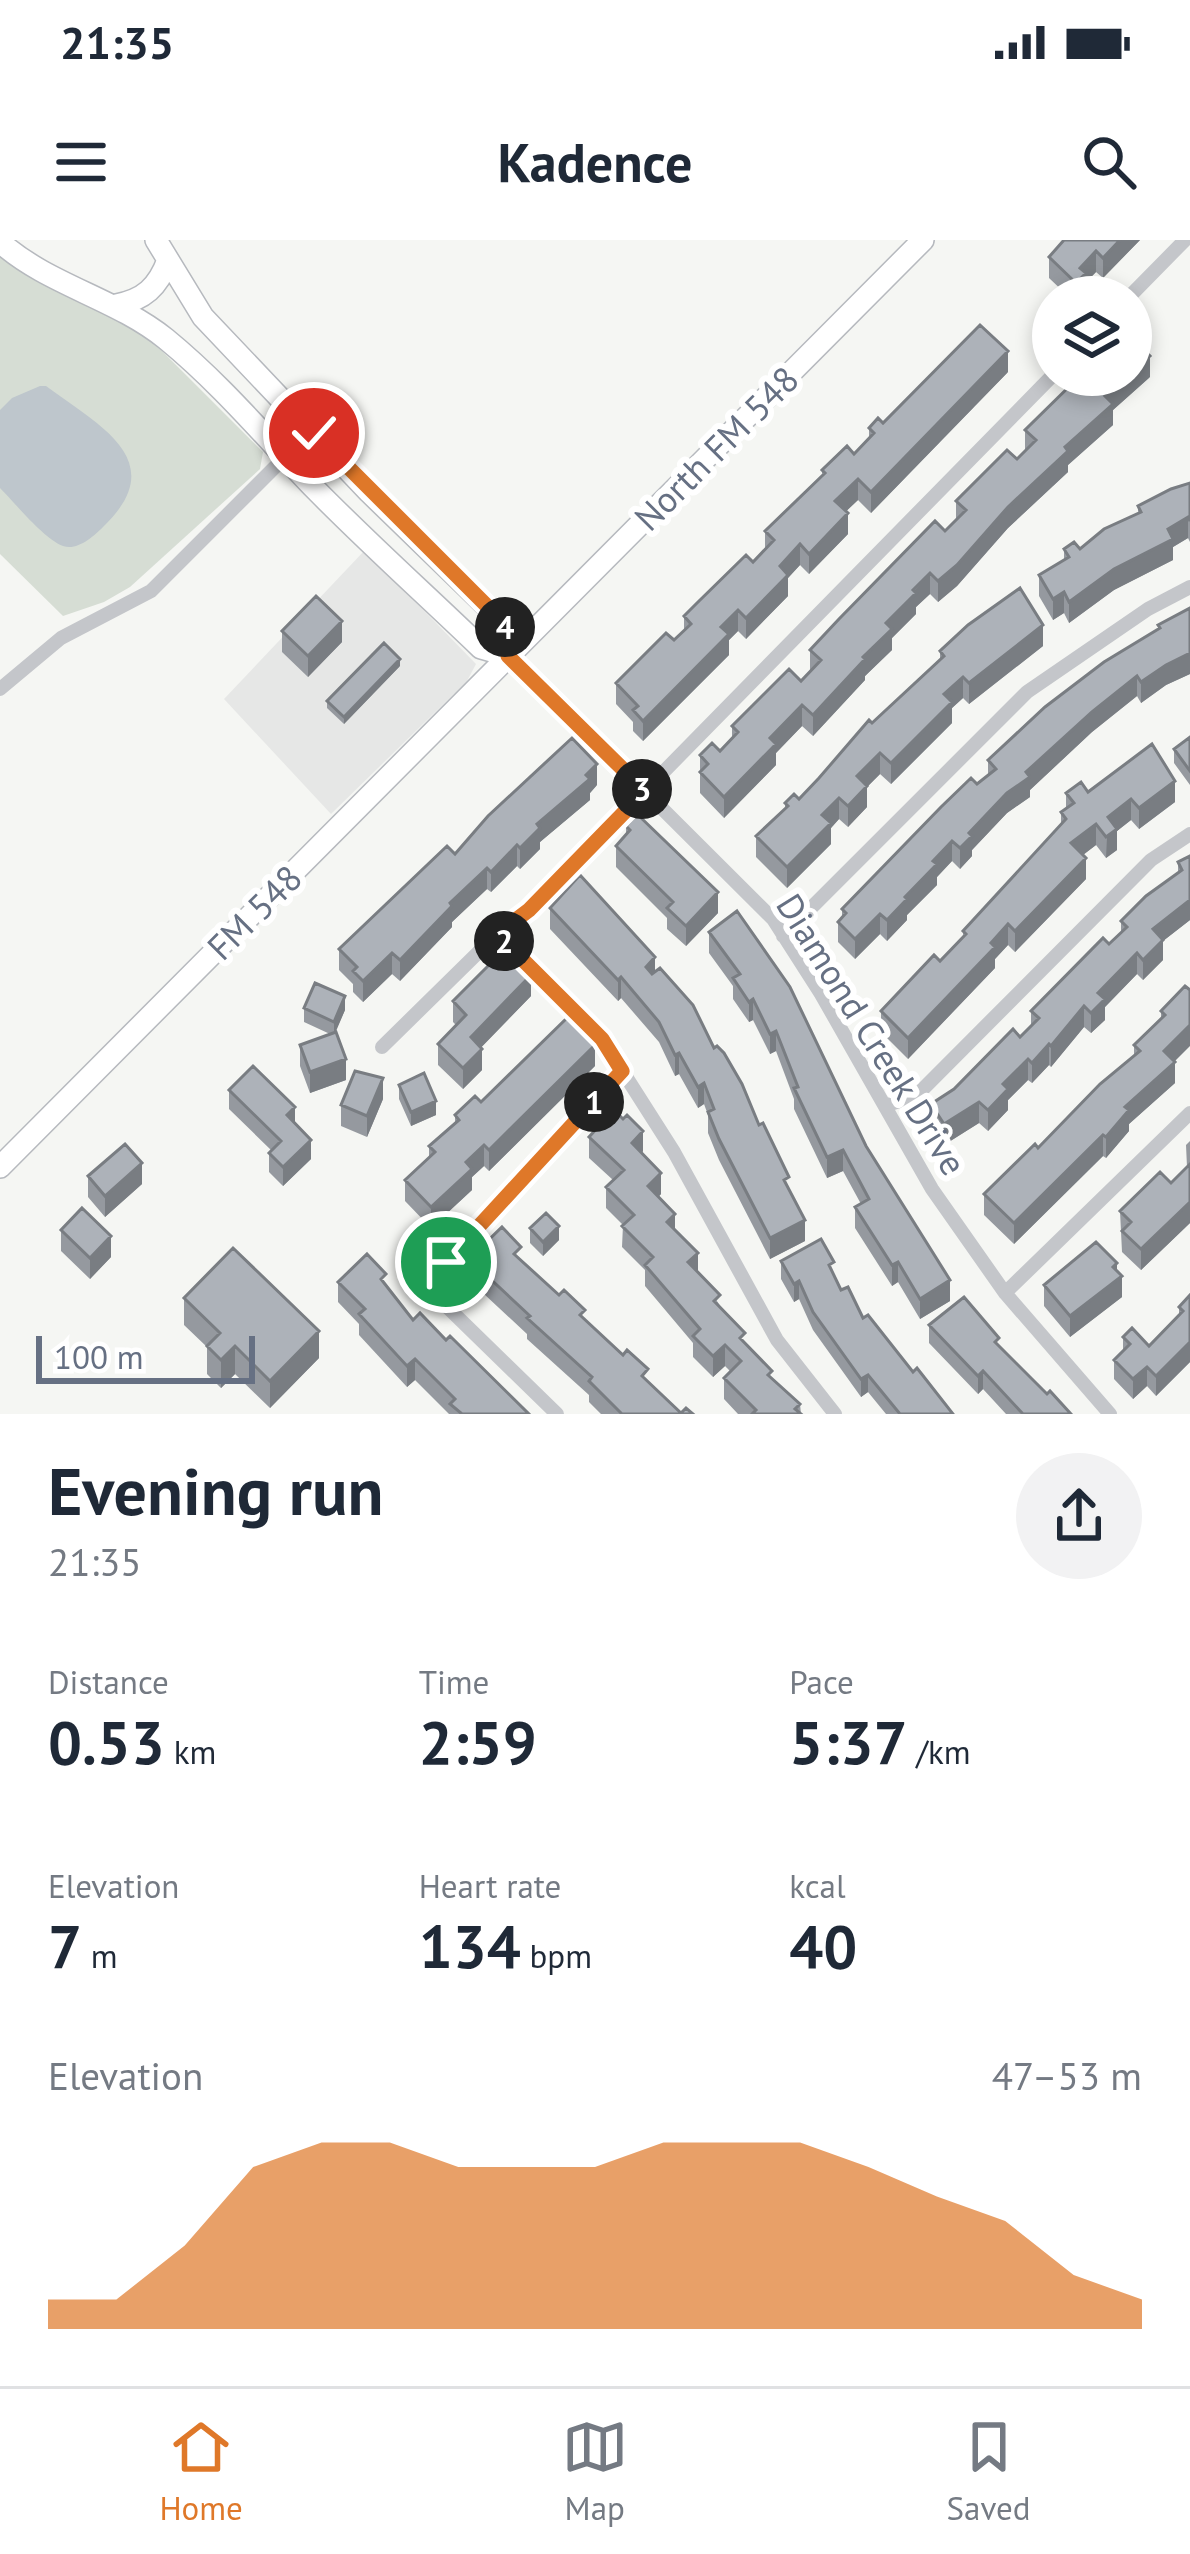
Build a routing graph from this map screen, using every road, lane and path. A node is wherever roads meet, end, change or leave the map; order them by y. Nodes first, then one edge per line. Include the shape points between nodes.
1 (156, 240) edge
2 (922, 240) edge
3 (1185, 240) edge
4 (0, 242) edge
5 (168, 260) junction
6 (1150, 276) edge
7 (116, 305) junction
8 (1032, 396) edge
9 (314, 433) junction
10 (286, 456) junction
11 (1190, 587) edge
12 (508, 656) junction
13 (0, 689) edge
14 (645, 791) junction
15 (1190, 834) edge
16 (497, 934) junction
17 (783, 936) junction
18 (382, 1047) dead end
19 (622, 1071) junction
20 (885, 1106) junction
21 (1190, 1113) edge
22 (0, 1167) edge
23 (1005, 1293) junction
24 (557, 1414) edge
25 (835, 1414) edge
26 (1110, 1414) edge

1 - 5 main road
2 - 12 main road, North FM 548 / FM 548
3 - 6 street
4 - 7 main road via 20,260
5 - 7 main road via 150,292
5 - 9 main road via 203,317
7 - 10 main road via 207,374
8 - 14 street
9 - 10 main road
9 - 12 main road via 504,623
10 - 12 main road via 481,649
10 - 13 street via 151,591 62,638
11 - 17 street via 1027,692
12 - 14 street, Diamond Creek Drive
12 - 22 main road, FM 548 / FM 548
14 - 16 street
14 - 17 street, Diamond Creek Drive
15 - 20 street via 1151,860 916,1095
16 - 18 street
16 - 19 street via 602,1039
17 - 20 street, Diamond Creek Drive
19 - 24 street via 436,1280 439,1298
19 - 25 street via 777,1340
20 - 23 street, Diamond Creek Drive
21 - 23 street
23 - 26 street, Diamond Creek Drive

